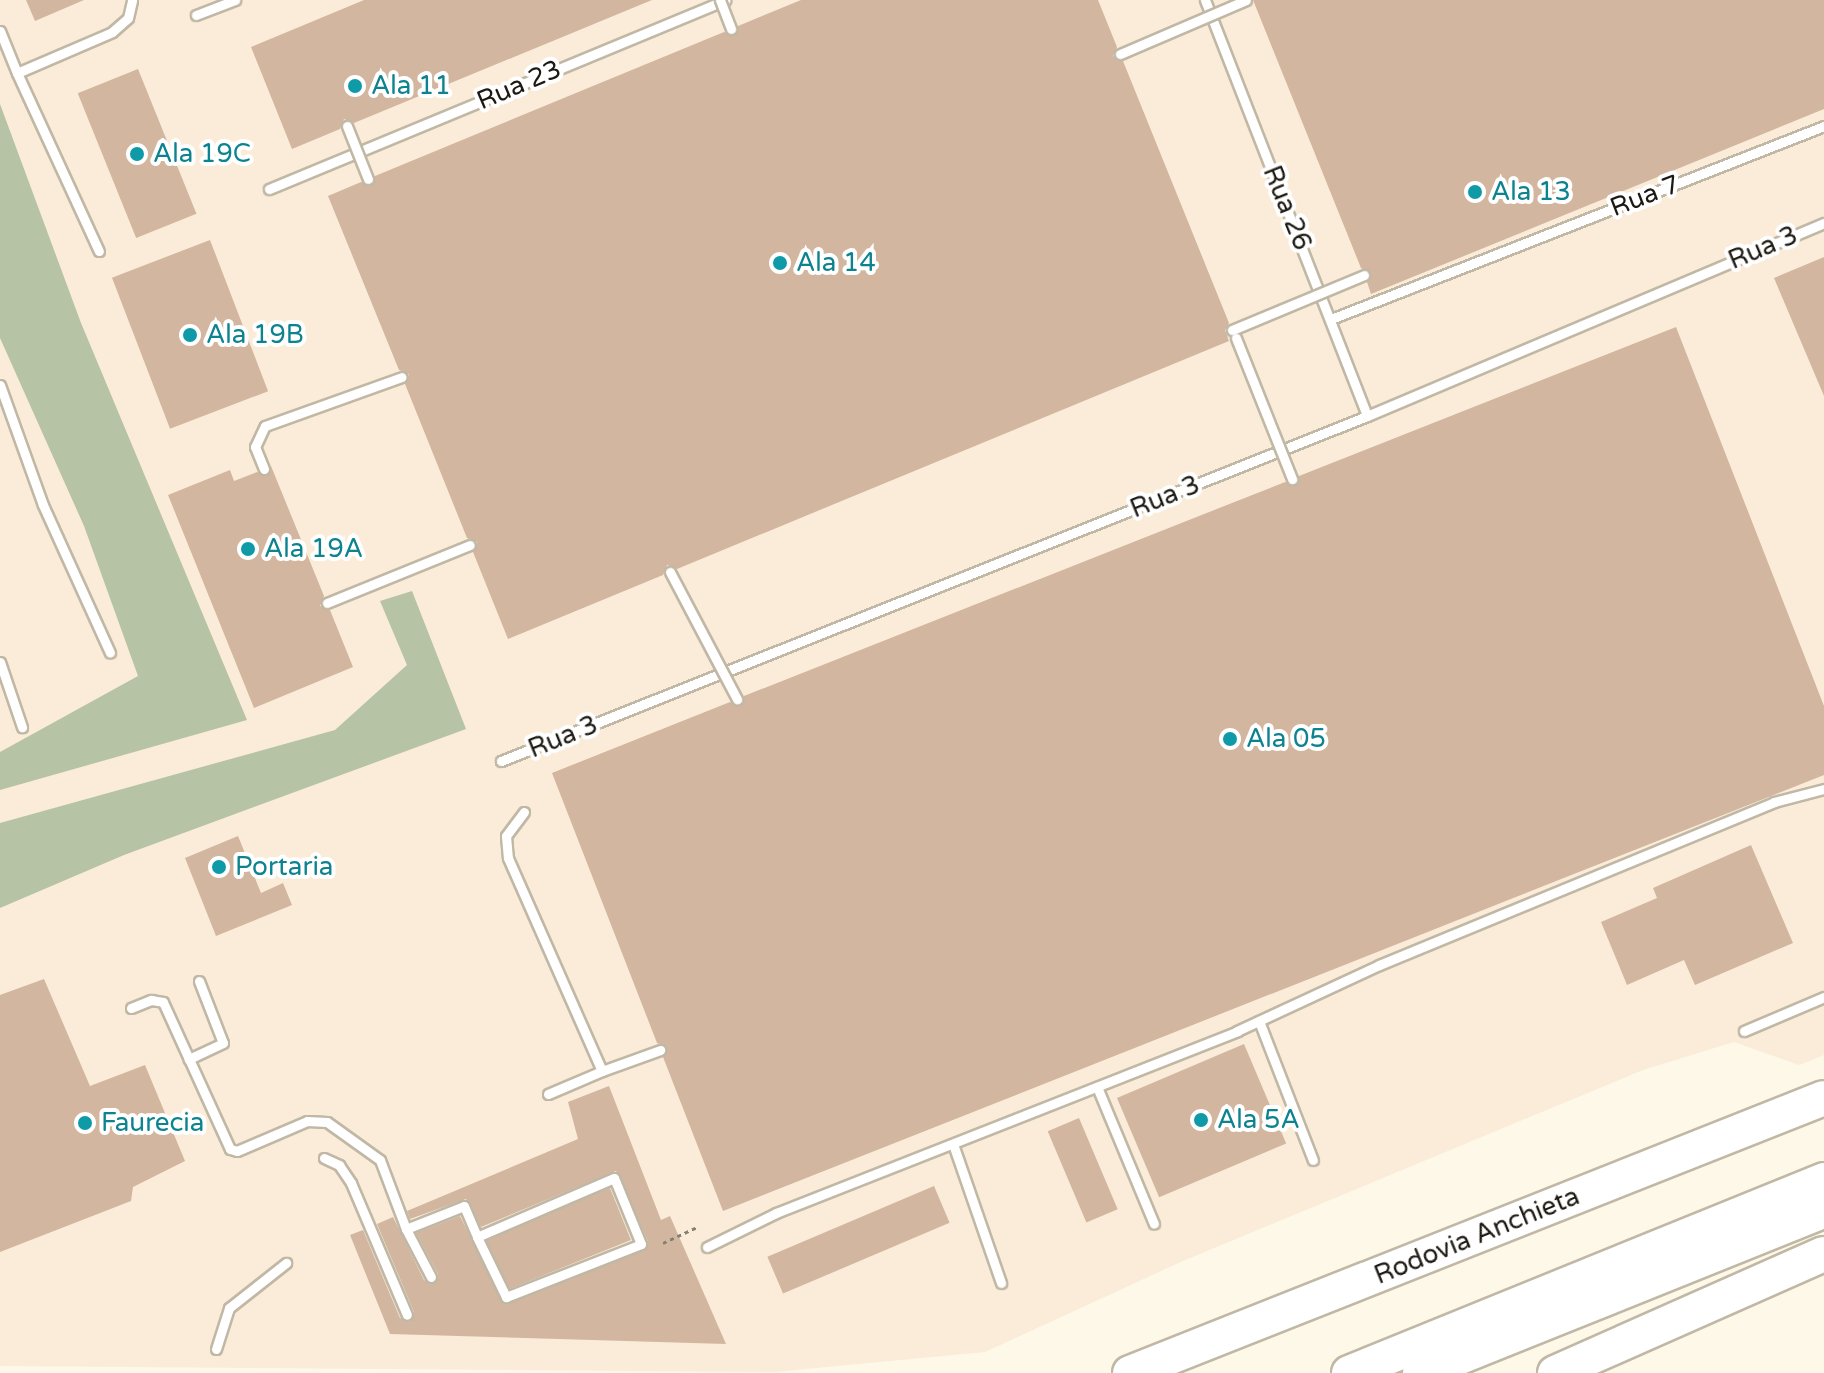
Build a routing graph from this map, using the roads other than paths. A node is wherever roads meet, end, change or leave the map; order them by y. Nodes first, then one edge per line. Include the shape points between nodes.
1 (132, 0) edge
2 (235, 0) edge
3 (723, 0) edge
4 (1205, 0) edge
5 (1246, 0) edge
6 (196, 15) dead end
7 (731, 29) dead end
8 (0, 31) edge
9 (1120, 54) dead end
10 (17, 73) junction
11 (347, 126) dead end
12 (1824, 126) edge
13 (368, 179) dead end
14 (269, 189) dead end
15 (1824, 223) edge
16 (99, 251) dead end
17 (1364, 275) dead end
18 (1331, 319) junction
19 (402, 377) dead end
20 (0, 385) edge
21 (1367, 416) junction
22 (264, 469) dead end
23 (1292, 479) dead end
24 (470, 545) dead end
25 (670, 572) dead end
26 (327, 603) dead end
27 (110, 653) dead end
28 (0, 662) edge
29 (737, 699) dead end
30 (22, 727) dead end
31 (501, 761) dead end
32 (1824, 789) edge
33 (524, 812) dead end
34 (199, 981) dead end
35 (1824, 997) edge
36 (131, 1008) dead end
37 (1259, 1021) junction
38 (1744, 1031) dead end
39 (660, 1050) dead end
40 (189, 1059) junction
41 (602, 1071) junction
42 (1097, 1087) junction
43 (548, 1094) dead end
44 (1824, 1098) edge
45 (953, 1144) junction
46 (324, 1158) dead end
47 (1313, 1160) dead end
48 (1824, 1180) edge
49 (1824, 1211) edge
50 (1154, 1224) dead end
51 (406, 1229) junction
52 (477, 1237) junction
53 (707, 1247) dead end
54 (1824, 1254) edge
55 (286, 1263) dead end
56 (431, 1277) dead end
57 (1001, 1283) dead end
58 (407, 1315) dead end
59 (216, 1349) dead end
60 (1130, 1373) edge
61 (1349, 1373) edge
62 (1420, 1373) edge
63 (1555, 1373) edge

1 - 10 lane via 128,18 112,32
2 - 6 lane
3 - 7 lane, bridge
3 - 14 lane, Rua 23
4 - 18 lane, Rua 26
5 - 9 lane, bridge
8 - 10 lane
10 - 16 lane
11 - 13 lane, bridge
12 - 18 lane, Rua 7
15 - 21 lane, Rua 3
17 - 23 lane, bridge via 1234,334
18 - 21 lane, Rua 26
19 - 22 lane via 265,426 255,447
20 - 27 lane via 43,505
21 - 31 lane, Rua 3
24 - 26 lane
25 - 29 lane, bridge
28 - 30 lane
32 - 37 lane via 1774,802 1379,965
33 - 41 lane via 506,836 513,870
34 - 40 lane via 223,1043
35 - 38 lane
36 - 40 lane via 151,1000 163,1002
37 - 42 lane
37 - 47 lane
39 - 41 lane
40 - 51 lane via 230,1149 237,1151 307,1121 327,1122 380,1160
41 - 43 lane
42 - 45 lane
42 - 50 lane
44 - 60 highway, Rodovia Anchieta
45 - 53 lane via 776,1213
45 - 57 lane
46 - 58 lane via 339,1165 351,1183
48 - 61 highway
49 - 62 highway
51 - 52 lane via 464,1206
51 - 56 lane
52 - 52 lane via 506,1297 641,1244 614,1178
54 - 63 highway
55 - 59 lane via 229,1308

